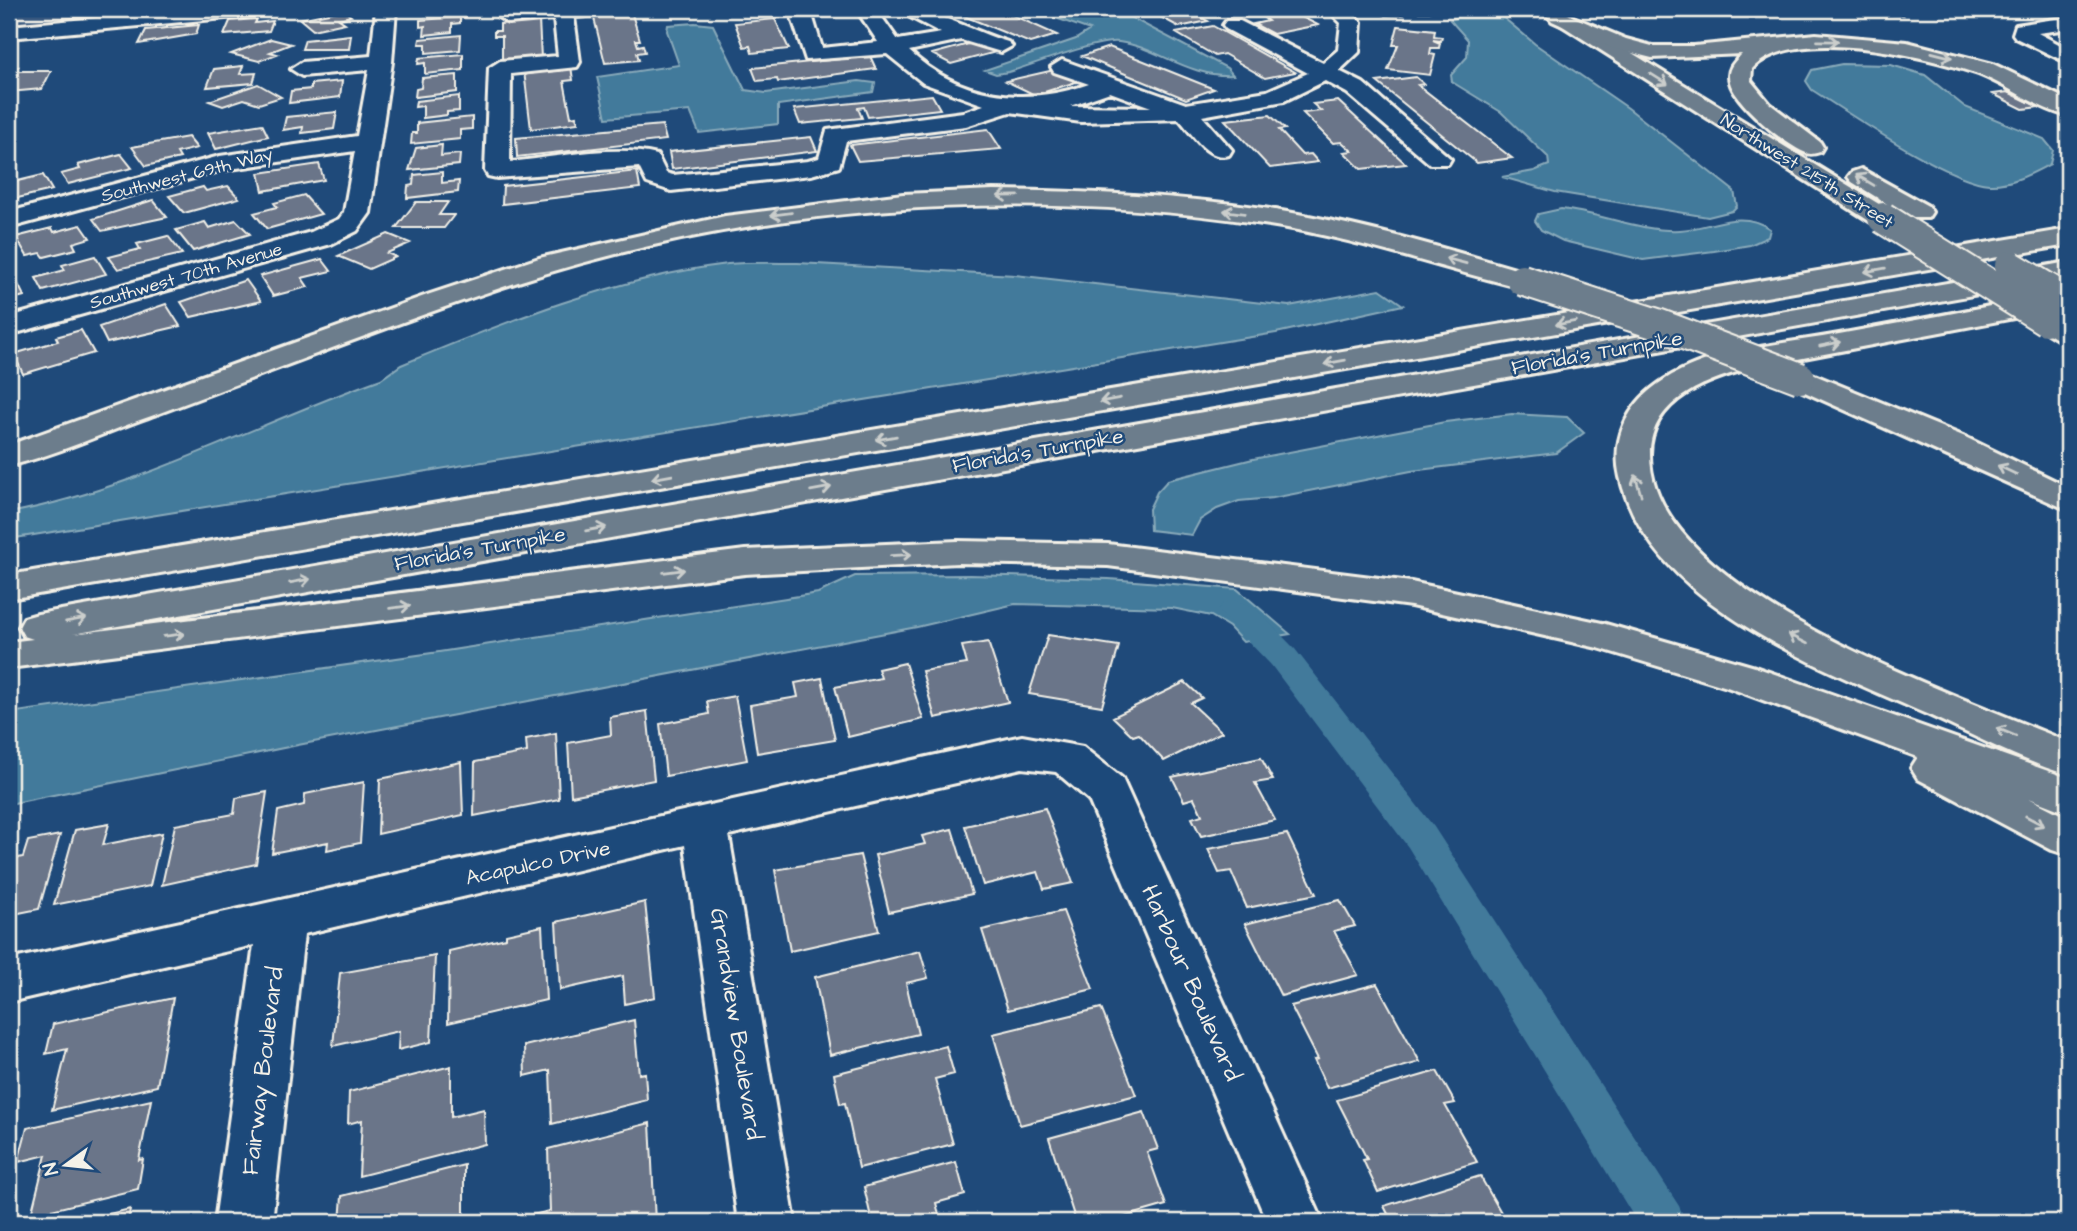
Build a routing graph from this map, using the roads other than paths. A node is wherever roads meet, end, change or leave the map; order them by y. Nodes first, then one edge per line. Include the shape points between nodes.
1 (258, 9) edge
2 (386, 9) edge
3 (600, 9) edge
4 (762, 9) edge
5 (829, 9) edge
6 (866, 9) edge
7 (905, 9) edge
8 (1336, 9) edge
9 (800, 10) edge
10 (563, 12) junction
11 (1562, 12) edge
12 (508, 17) dead end
13 (1227, 18) dead end
14 (2068, 23) edge
15 (9, 32) edge
16 (961, 34) junction
17 (1781, 43) junction
18 (1002, 46) dead end
19 (892, 47) junction
20 (1652, 52) junction
21 (2068, 57) edge
22 (381, 62) junction
23 (1062, 67) dead end
24 (302, 69) dead end
25 (1328, 72) junction
26 (1109, 85) junction
27 (1011, 104) junction
28 (2068, 109) edge
29 (1186, 112) junction
30 (368, 142) junction
31 (1811, 147) junction
32 (1220, 150) dead end
33 (1439, 159) dead end
34 (2068, 212) edge
35 (9, 220) edge
36 (2068, 237) edge
37 (1942, 259) junction
38 (2068, 270) edge
39 (2063, 314) edge
40 (9, 326) edge
41 (9, 456) edge
42 (2068, 500) edge
43 (1322, 582) junction
44 (9, 587) edge
45 (9, 632) edge
46 (9, 654) edge
47 (1068, 758) joint
48 (2068, 759) edge
49 (2068, 797) edge
50 (705, 826) junction
51 (2068, 838) edge
52 (282, 919) junction
53 (9, 981) edge
54 (244, 1222) edge
55 (767, 1222) edge
56 (1295, 1222) edge

1 - 15 street
2 - 22 street
3 - 10 street
4 - 9 street
5 - 9 street
6 - 19 street
7 - 16 street
8 - 25 street via 1351,22 1348,52
9 - 19 street via 814,55
10 - 12 street
10 - 27 street via 569,62 500,68 497,171 648,160 656,178 671,183 811,168 830,162 835,135 966,119
11 - 20 main road, Northwest 215th Street
11 -> 39 main road, Northwest 215th Street, bridge via 1883,218
13 - 25 street
14 - 21 street via 2029,27 2023,34
16 - 18 street
16 - 19 street
17 - 20 main road
17 -> 28 main road via 1850,41 1933,53 1985,69
17 - 31 main road via 1747,57 1740,79 1760,107
19 - 27 street via 931,78
20 - 31 main road, Northwest 215th Street
22 - 24 street
22 - 30 street
23 - 26 street
25 - 29 street via 1280,95
25 - 33 street via 1355,88
26 - 27 street via 1062,101
26 - 29 street
27 - 29 street via 1131,115
29 - 32 street
30 - 35 street, Southwest 69th Way via 220,163
30 - 40 street, Southwest 70th Avenue via 357,213 348,225 321,238
39 -> 31 main road, Northwest 215th Street, bridge via 1919,212
34 - 37 main road via 1979,236
36 - 37 main road, Florida's Turnpike
37 -> 44 main road, Florida's Turnpike
45 -> 38 main road, Florida's Turnpike
48 -> 39 main road via 1838,659 1750,611 1691,565 1668,540 1640,495 1633,450 1643,417 1656,401 1715,369 1783,353
42 -> 41 main road, bridge via 1800,378 1522,279 1313,226 1166,204 1018,196 827,208 692,229 545,265
46 -> 43 main road via 745,562 958,552 1108,555
43 - 49 main road via 1436,599 1614,640 1741,677
43 -> 51 main road via 1661,670 1815,721 1937,769
47 - 50 street, Acapulco Drive via 1022,752
47 - 56 street, Harbour Boulevard via 1107,790
50 - 52 street, Acapulco Drive
50 - 55 street, Grandview Boulevard
52 - 53 street, Acapulco Drive
52 - 54 street, Fairway Boulevard

